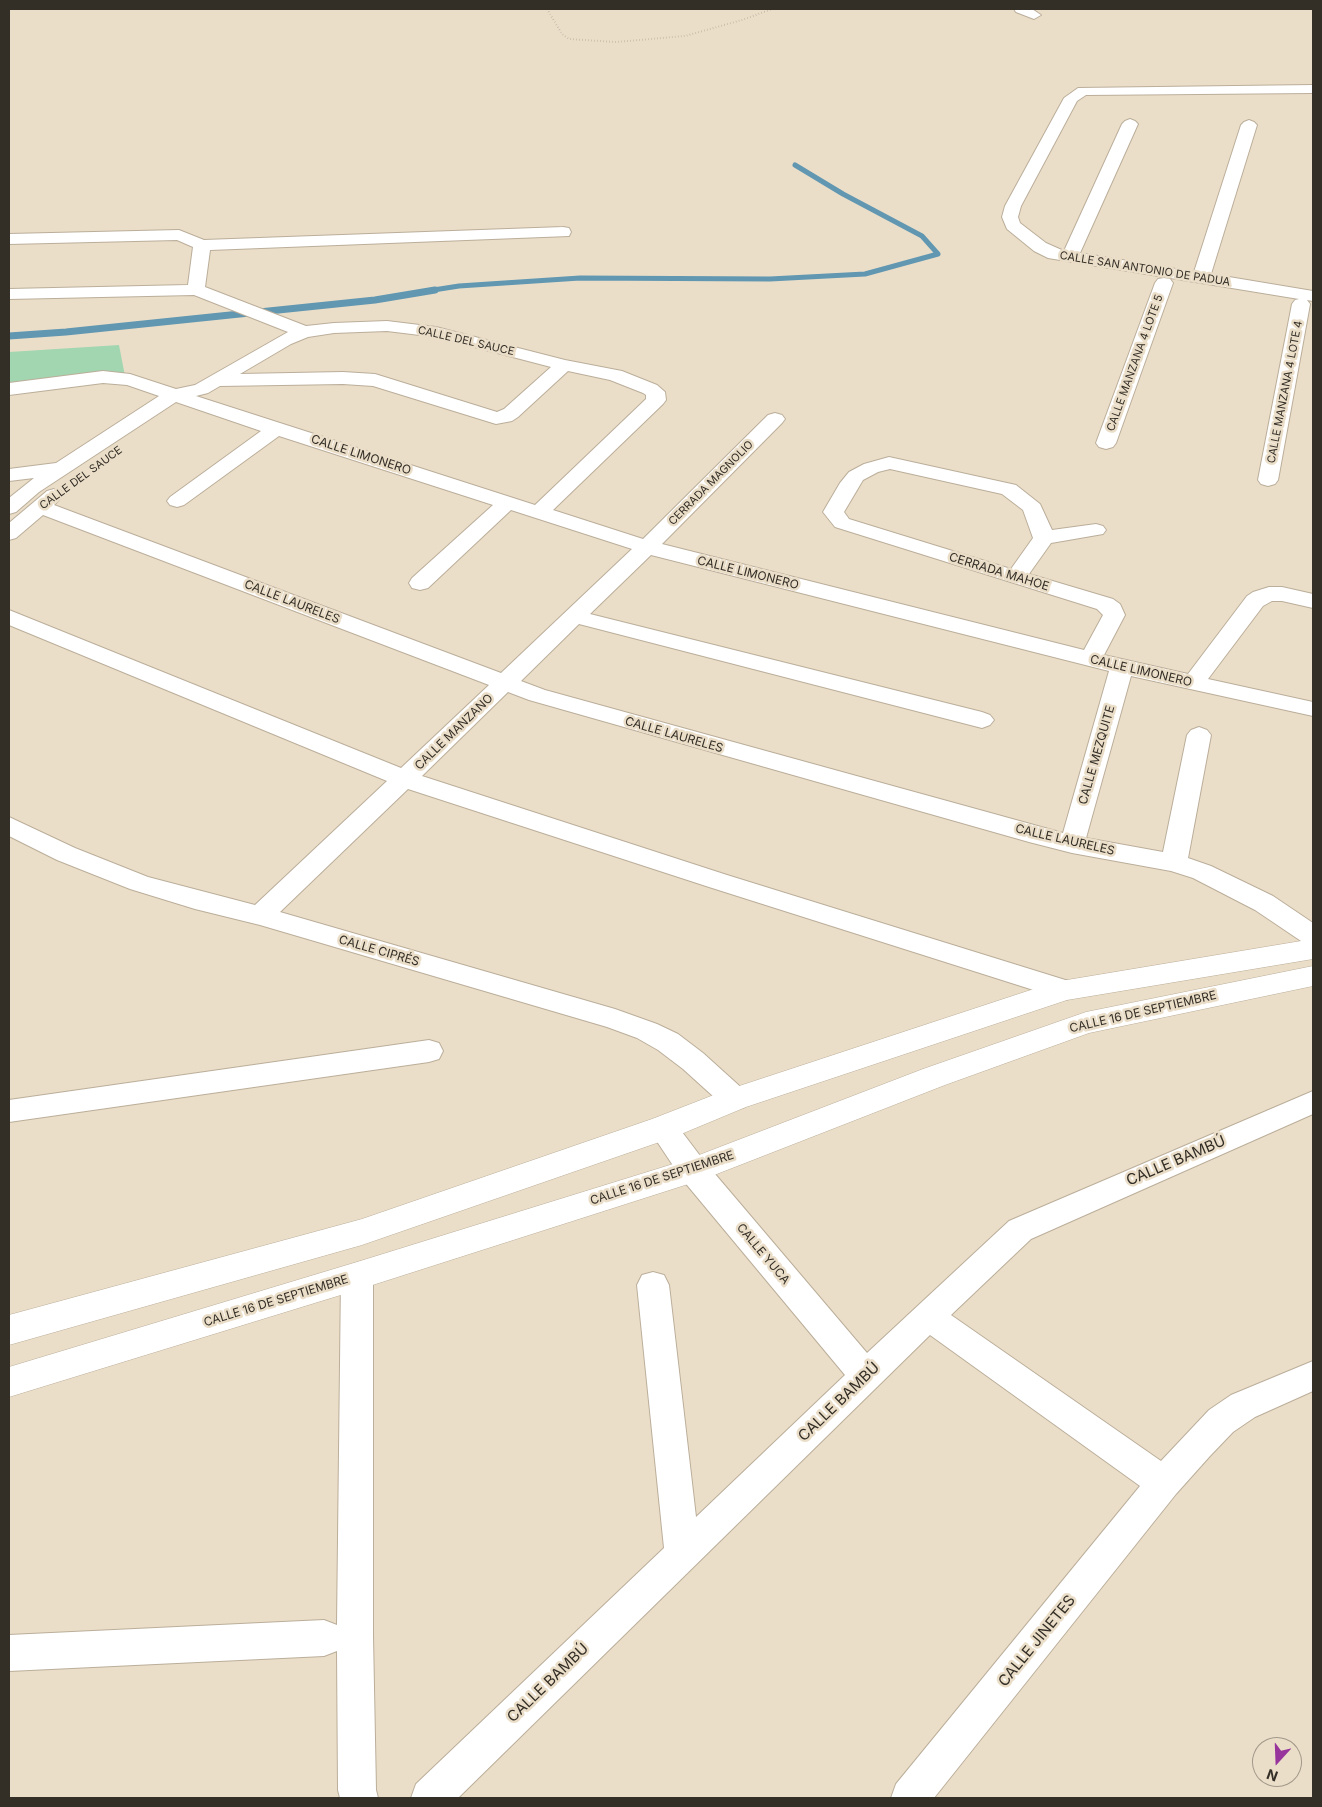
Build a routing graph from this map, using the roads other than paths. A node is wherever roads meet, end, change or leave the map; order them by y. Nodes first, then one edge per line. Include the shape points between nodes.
1 (1313, 89) edge
2 (1130, 124) dead end
3 (1249, 125) dead end
4 (563, 232) dead end
5 (9, 240) edge
6 (202, 245) junction
7 (1070, 257) junction
8 (1040, 262) dead end
9 (1201, 278) junction
10 (1164, 282) junction
11 (196, 290) junction
12 (9, 294) edge
13 (1309, 302) edge
14 (304, 332) junction
15 (564, 365) junction
16 (9, 389) edge
17 (197, 391) junction
18 (775, 419) dead end
19 (276, 429) junction
20 (1106, 444) dead end
21 (60, 469) junction
22 (9, 475) edge
23 (1268, 480) dead end
24 (178, 501) dead end
25 (508, 502) junction
26 (40, 507) junction
27 (9, 508) edge
28 (539, 512) junction
29 (1096, 530) dead end
30 (9, 534) edge
31 (1044, 538) junction
32 (647, 547) junction
33 (1016, 577) junction
34 (420, 584) dead end
35 (1313, 601) edge
36 (573, 616) junction
37 (9, 617) edge
38 (1091, 659) junction
39 (1122, 667) junction
40 (505, 683) junction
41 (1193, 683) junction
42 (1313, 709) edge
43 (982, 720) dead end
44 (1199, 735) dead end
45 (405, 778) junction
46 (9, 826) edge
47 (1072, 844) junction
48 (1174, 863) junction
49 (260, 916) junction
50 (1313, 936) edge
51 (1313, 949) edge
52 (1313, 976) edge
53 (1065, 990) junction
54 (429, 1051) dead end
55 (735, 1100) junction
56 (1313, 1102) edge
57 (9, 1111) edge
58 (663, 1128) junction
59 (693, 1170) junction
60 (356, 1276) junction
61 (653, 1285) dead end
62 (928, 1316) junction
63 (9, 1330) edge
64 (866, 1376) junction
65 (1313, 1376) edge
66 (9, 1382) edge
67 (1164, 1483) junction
68 (682, 1553) junction
69 (324, 1638) dead end
70 (9, 1653) edge
71 (360, 1798) edge
72 (430, 1798) edge
73 (910, 1798) edge

1 - 7 street, CALLE SAN ANTONIO DE PADUA via 1100,89 1082,91 1071,98 1010,217 1013,226 1047,252
2 - 7 street
3 - 9 street
4 - 6 street
5 - 6 street via 179,235
6 - 11 street
7 - 9 street, CALLE SAN ANTONIO DE PADUA
8 - 10 street, CALLE SAN ANTONIO DE PADUA
9 - 13 street, CALLE SAN ANTONIO DE PADUA
10 - 13 street, CALLE SAN ANTONIO DE PADUA
10 - 20 street, CALLE MANZANA 4 LOTE 5
11 - 12 street
11 - 14 street
13 - 23 street, CALLE MANZANA 4 LOTE 4
14 - 15 street, CALLE DEL SAUCE via 387,326 436,332
14 - 17 street, CALLE DEL SAUCE
15 - 17 street via 511,413 496,418 375,380 343,378
15 - 28 street, CALLE DEL SAUCE via 615,375 655,392 656,400
16 - 17 street, CALLE LIMONERO via 103,377
17 - 19 street, CALLE LIMONERO
17 - 21 street, CALLE DEL SAUCE
17 - 26 street, CALLE DEL SAUCE
18 - 32 street, CERRADA MAGNOLIO
19 - 24 street
19 - 25 street, CALLE LIMONERO
21 - 22 street
21 - 27 street, CALLE DEL SAUCE
25 - 28 street, CALLE LIMONERO
25 - 34 street
26 - 30 street, CALLE DEL SAUCE
26 - 40 street, CALLE LAURELES
28 - 32 street, CALLE LIMONERO
29 - 31 street
31 - 33 street
31 - 33 street, CERRADA MAHOE via 1033,508 1009,489 897,464 871,468 856,476 834,510 834,515 851,527
32 - 36 street, CALLE MANZANO
32 - 38 street, CALLE LIMONERO
33 - 38 street, CERRADA MAHOE via 1105,604 1112,609 1114,615
35 - 41 street via 1282,594 1269,594 1255,601
36 - 40 street, CALLE MANZANO
36 - 43 street
37 - 45 street
38 - 39 street, CALLE LIMONERO
39 - 41 street, CALLE LIMONERO
39 - 47 street, CALLE MEZQUITE
40 - 45 street, CALLE MANZANO
40 - 47 street, CALLE LAURELES via 614,718
41 - 42 street, CALLE LIMONERO
44 - 48 street
45 - 49 street, CALLE MANZANO
45 - 53 street
46 - 49 street, CALLE CIPRÉS via 66,854 139,883
47 - 48 street, CALLE LAURELES
48 - 50 street, CALLE LAURELES via 1230,885
49 - 55 street, CALLE CIPRÉS via 647,1031 681,1051
51 - 53 main road
52 - 59 main road, CALLE 16 DE SEPTIEMBRE via 1086,1022
53 - 55 main road
54 - 57 street
55 - 58 main road
56 - 62 street, CALLE BAMBÚ via 1020,1230
58 - 59 street, CALLE YUCA
58 - 63 main road via 362,1232
59 - 60 main road, CALLE 16 DE SEPTIEMBRE
59 - 64 street, CALLE YUCA
60 - 66 main road, CALLE 16 DE SEPTIEMBRE
60 - 71 street via 355,1636 357,1790
61 - 68 street
62 - 64 street, CALLE BAMBÚ
62 - 67 street
64 - 68 street, CALLE BAMBÚ
65 - 67 street, CALLE JINETES via 1243,1406 1221,1421
67 - 73 street, CALLE JINETES
68 - 72 street, CALLE BAMBÚ
69 - 70 street

